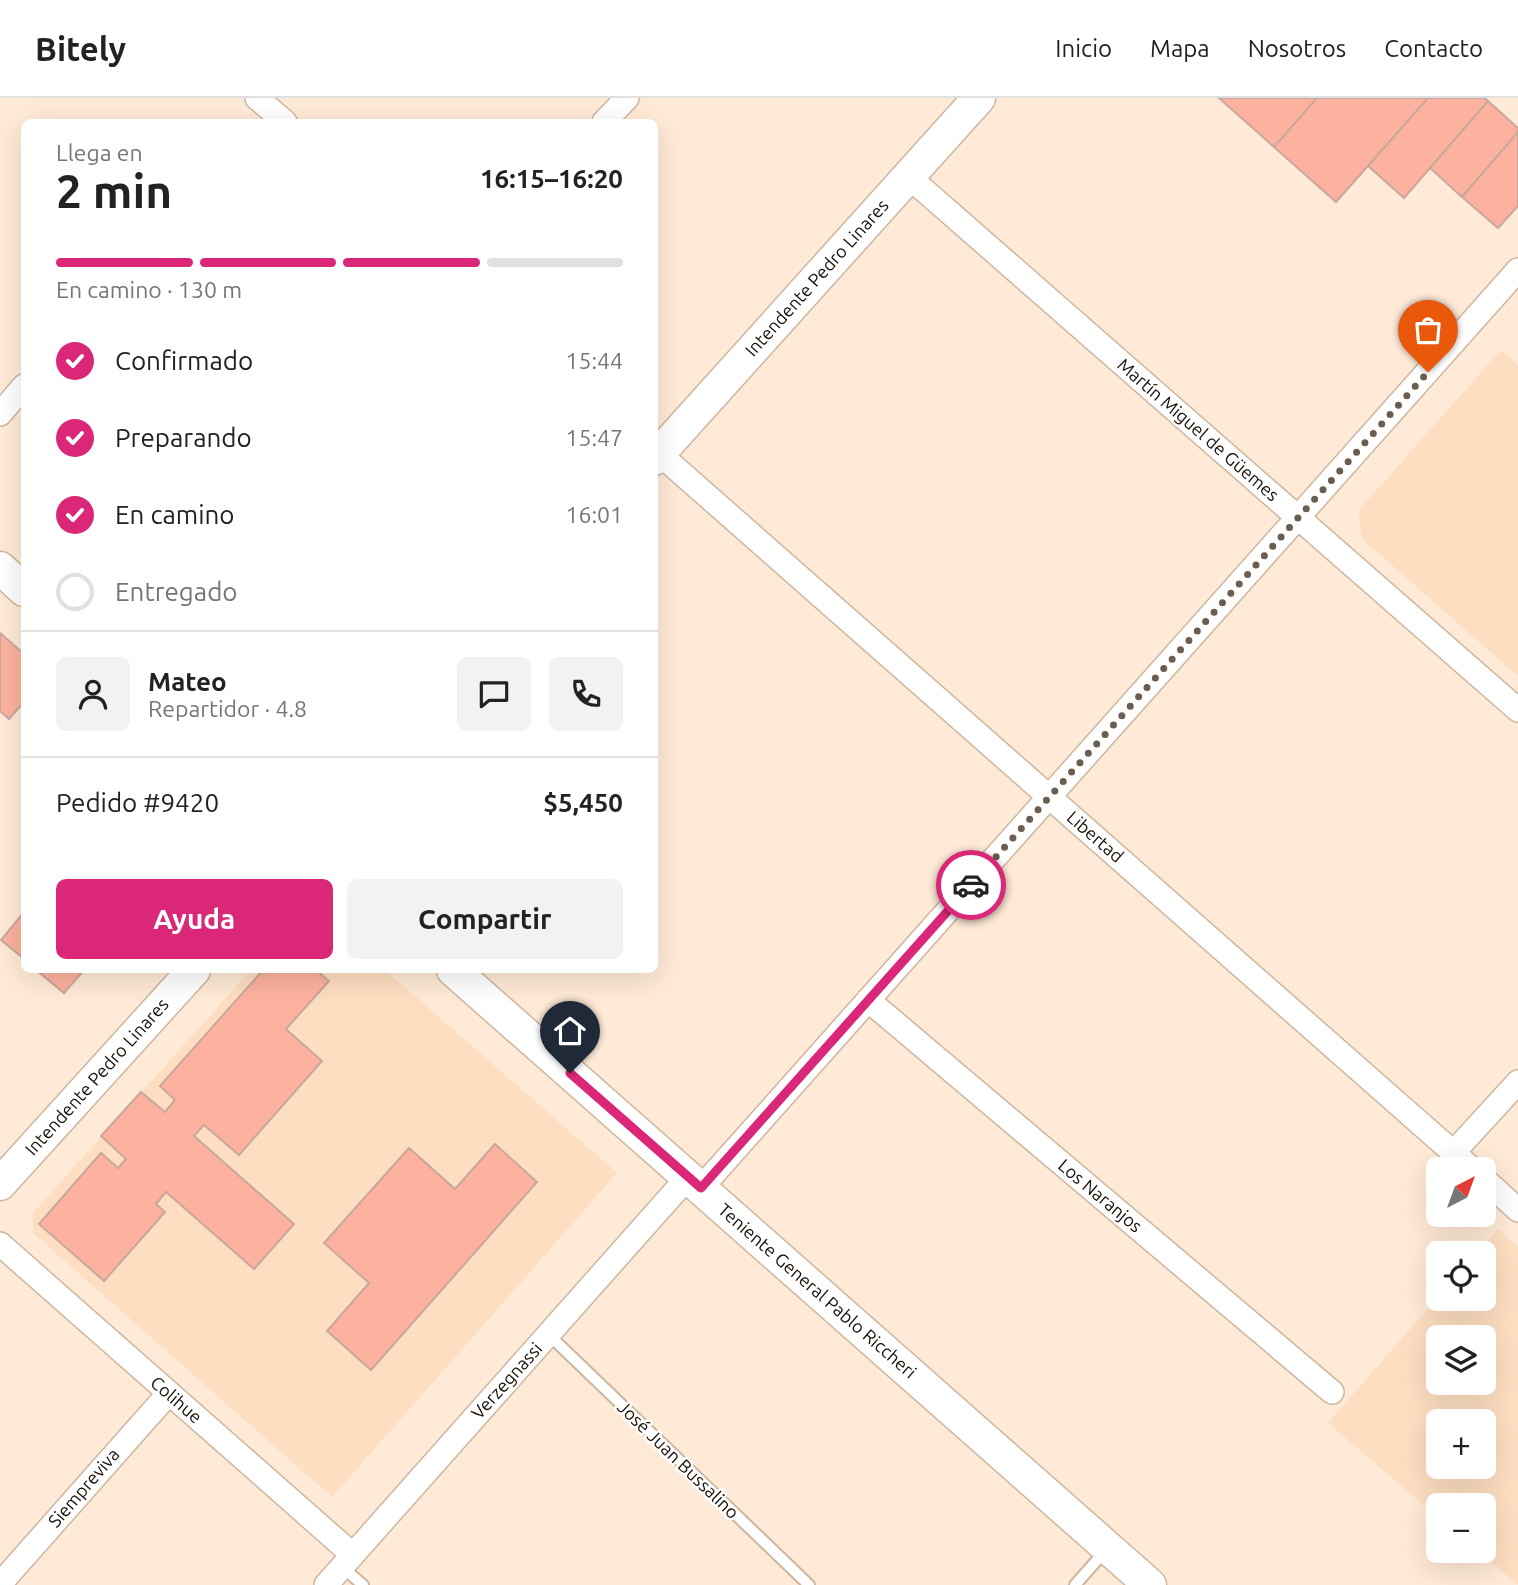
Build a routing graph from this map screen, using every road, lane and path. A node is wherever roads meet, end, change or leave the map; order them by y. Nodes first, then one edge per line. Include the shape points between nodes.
1 (627, 98) edge
2 (979, 98) edge
3 (607, 119) edge
4 (909, 177) junction
5 (1518, 270) edge
6 (21, 390) edge
7 (0, 414) edge
8 (658, 451) edge
9 (658, 455) edge
10 (1298, 517) junction
11 (0, 568) edge
12 (21, 587) edge
13 (1518, 710) edge
14 (1050, 797) junction
15 (191, 973) edge
16 (456, 973) edge
17 (868, 1000) junction
18 (1518, 1082) edge
19 (1454, 1152) junction
20 (1459, 1157) edge
21 (694, 1182) junction
22 (0, 1184) edge
23 (1496, 1190) edge
24 (1518, 1210) edge
25 (0, 1244) edge
26 (548, 1334) junction
27 (1332, 1392) dead end
28 (169, 1393) junction
29 (1108, 1548) junction
30 (347, 1561) junction
31 (0, 1584) edge
32 (326, 1585) edge
33 (363, 1585) edge
34 (809, 1585) edge
35 (1075, 1585) edge
36 (1150, 1585) edge

1 - 3 street
2 - 4 street, Intendente Pedro Linares
4 - 8 street, Intendente Pedro Linares
4 - 10 street, Martín Miguel de Güemes
5 - 10 street, Verzegnassi
6 - 7 street
9 - 14 street, Libertad
10 - 13 street, Martín Miguel de Güemes
10 - 14 street, Verzegnassi
11 - 12 street
14 - 17 street, Verzegnassi
14 - 19 street, Libertad
15 - 22 street, Intendente Pedro Linares
16 - 21 street, Teniente General Pablo Riccheri
17 - 21 street, Verzegnassi
17 - 27 street, Los Naranjos
18 - 19 street
19 - 20 street, Libertad
21 - 26 street, Verzegnassi
21 - 29 street, Teniente General Pablo Riccheri
23 - 24 street
25 - 28 street, Colihue
26 - 30 street, Verzegnassi
26 - 34 lane, José Juan Bussalino
28 - 30 street, Colihue
28 - 31 street, Siempreviva
29 - 35 lane
29 - 36 street, Teniente General Pablo Riccheri
30 - 32 street, Verzegnassi
30 - 33 lane

